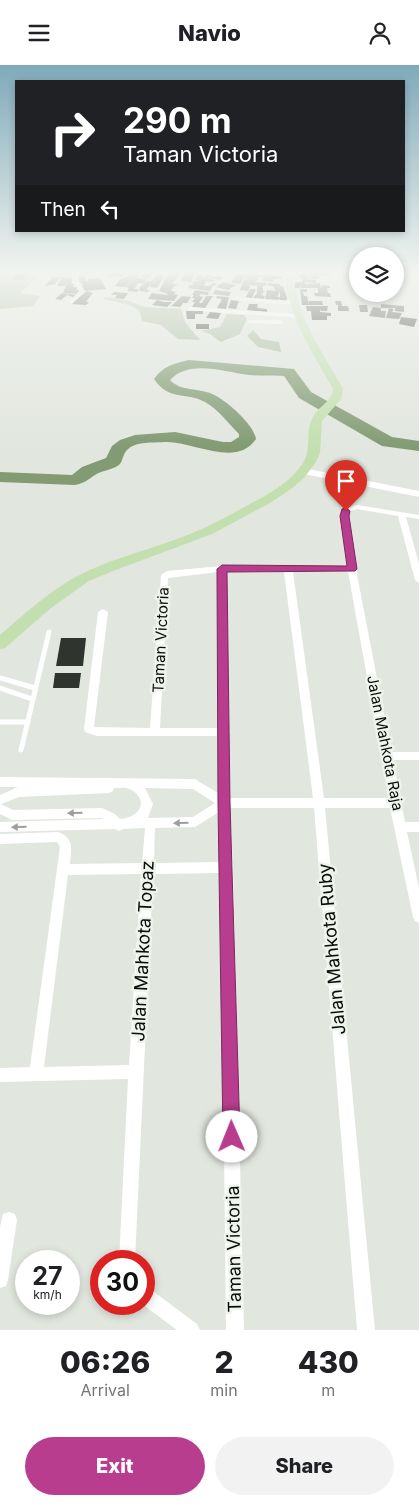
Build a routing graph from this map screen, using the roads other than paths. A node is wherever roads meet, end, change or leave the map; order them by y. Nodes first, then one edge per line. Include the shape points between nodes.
1 (308, 330) edge
2 (303, 471) junction
3 (419, 494) edge
4 (401, 513) junction
5 (419, 517) edge
6 (222, 569) junction
7 (288, 569) junction
8 (352, 569) junction
9 (419, 580) edge
10 (103, 612) dead end
11 (49, 632) dead end
12 (0, 644) edge
13 (0, 678) edge
14 (0, 688) edge
15 (35, 688) junction
16 (32, 699) junction
17 (0, 722) edge
18 (28, 722) junction
19 (155, 732) junction
20 (224, 732) junction
21 (21, 750) dead end
22 (388, 756) junction
23 (419, 756) edge
24 (0, 782) edge
25 (125, 783) junction
26 (0, 800) edge
27 (224, 803) junction
28 (396, 803) junction
29 (319, 805) junction
30 (0, 809) edge
31 (124, 825) junction
32 (0, 827) edge
33 (402, 827) junction
34 (419, 827) edge
35 (150, 830) dead end
36 (0, 839) edge
37 (227, 867) junction
38 (148, 869) junction
39 (63, 870) junction
40 (419, 917) edge
41 (136, 1072) junction
42 (36, 1074) junction
43 (0, 1075) edge
44 (9, 1220) dead end
45 (128, 1250) edge
46 (0, 1279) edge
47 (155, 1303) edge
48 (191, 1330) edge
49 (235, 1330) edge
50 (366, 1330) edge

1 - 2 main road via 338,389 338,397 316,422 315,448
2 - 3 street
2 - 12 main road via 275,495 191,539 96,572 58,596
4 - 5 street
4 - 8 street via 356,507 346,511 344,516
4 - 9 street
6 - 7 street, Taman Victoria
6 - 19 street, Taman Victoria via 172,572 164,577
6 - 20 street, Taman Victoria
7 - 8 street, Taman Victoria
7 - 29 street, Jalan Mahkota Ruby
8 - 22 street, Jalan Mahkota Raja
10 - 19 street via 89,729 97,732
11 - 15 lane
13 - 15 lane
14 - 16 lane
15 - 16 lane
16 - 18 lane
17 - 18 lane
18 - 21 lane
19 - 20 street
20 - 27 street, Taman Victoria
22 - 23 street
22 - 28 street, Jalan Mahkota Raja
24 - 25 street
25 - 26 street via 107,789 18,791
25 - 27 street via 194,784
25 - 31 street via 144,793 147,804 143,815
27 - 29 street
27 -> 31 street via 195,822
27 - 37 street, Taman Victoria
28 - 29 street
28 - 33 street, Jalan Mahkota Raja
29 - 50 street, Jalan Mahkota Ruby
31 -> 30 street via 102,813 12,815
31 -> 32 street
33 - 34 street
33 - 40 street, Jalan Mahkota Raja
35 - 38 street, Jalan Mahkota Topaz
36 - 39 street via 62,839 66,847
37 - 38 street
37 - 49 street, Taman Victoria
38 - 39 street
38 - 41 street, Jalan Mahkota Topaz
39 - 42 street
41 - 42 street
41 - 45 street
42 - 43 street
44 - 46 street
47 - 48 street

